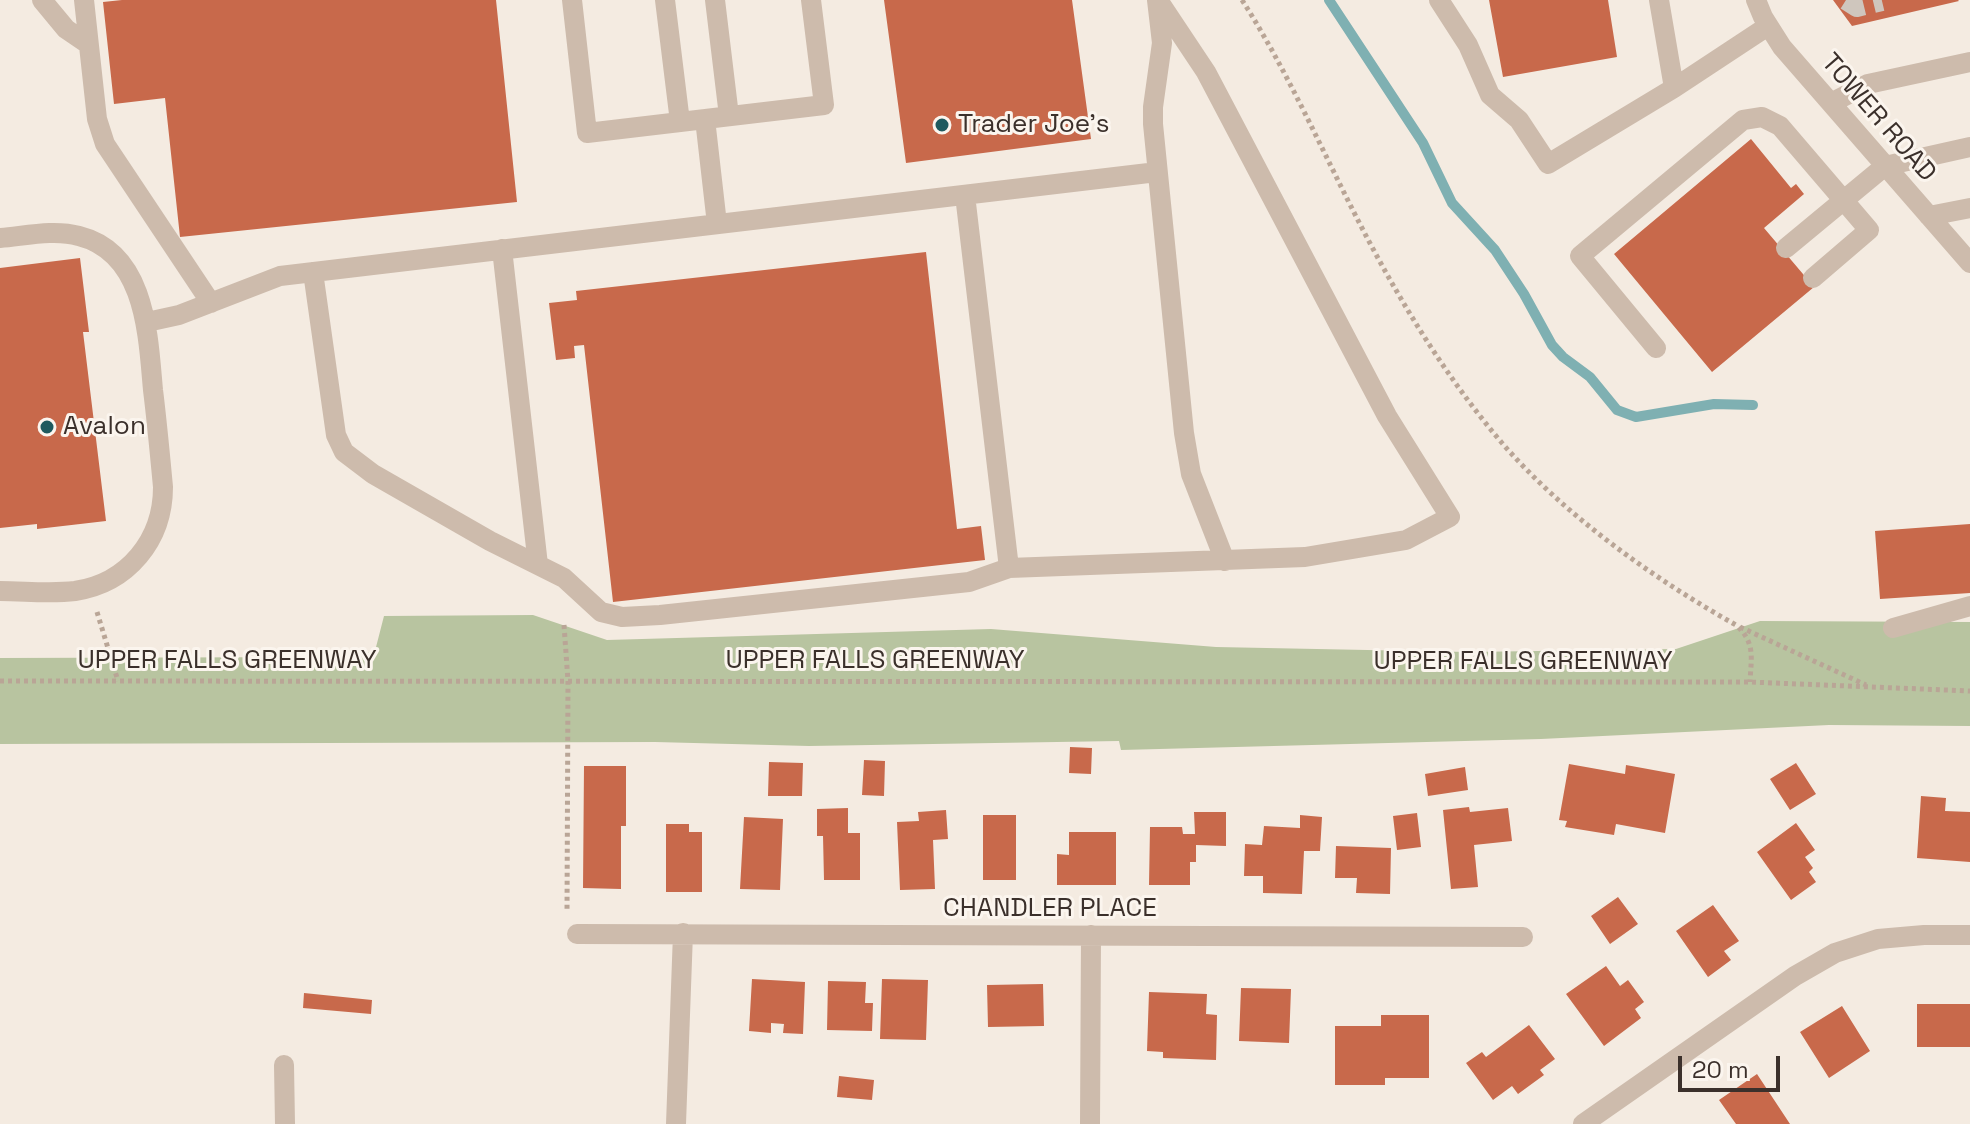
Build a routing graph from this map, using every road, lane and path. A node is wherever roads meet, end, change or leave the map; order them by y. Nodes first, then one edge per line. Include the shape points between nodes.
1 (42, 0) edge
2 (84, 0) edge
3 (572, 0) edge
4 (665, 0) edge
5 (715, 0) edge
6 (811, 0) edge
7 (1158, 0) edge
8 (1242, 0) edge
9 (1439, 0) edge
10 (1659, 0) edge
11 (1756, 0) edge
12 (1768, 26) junction
13 (88, 44) junction
14 (1970, 62) edge
15 (1674, 88) junction
16 (1831, 103) junction
17 (729, 116) junction
18 (705, 119) junction
19 (680, 122) junction
20 (1970, 147) edge
21 (1885, 166) junction
22 (1157, 172) junction
23 (965, 195) junction
24 (1844, 200) junction
25 (1970, 208) edge
26 (1929, 216) junction
27 (717, 224) junction
28 (0, 238) edge
29 (1786, 248) dead end
30 (502, 249) junction
31 (1970, 263) edge
32 (313, 272) junction
33 (1813, 278) dead end
34 (211, 303) junction
35 (147, 322) junction
36 (1656, 348) dead end
37 (1225, 561) junction
38 (538, 565) junction
39 (1009, 568) junction
40 (90, 588) junction
41 (0, 591) edge
42 (1970, 606) edge
43 (564, 625) dead end
44 (1736, 625) junction
45 (1893, 628) dead end
46 (0, 681) edge
47 (118, 681) junction
48 (568, 681) junction
49 (1750, 682) junction
50 (1871, 687) junction
51 (1970, 691) edge
52 (683, 933) junction
53 (577, 934) joint
54 (1091, 935) junction
55 (1970, 935) edge
56 (1523, 937) dead end
57 (284, 1065) dead end
58 (285, 1124) edge
59 (676, 1124) edge
60 (1090, 1124) edge
61 (1583, 1124) edge

1 - 13 street via 66,29
2 - 13 street
3 - 19 street via 587,133
4 - 19 street
5 - 17 street
6 - 17 street via 824,105
7 - 22 street via 1162,43 1153,107
7 - 37 street via 1206,72 1387,416 1450,517 1406,540 1305,557
8 - 44 path, UPPER FALLS GREENWAY via 1373,251 1433,351 1480,416 1532,474 1594,528 1655,575
9 - 15 street via 1468,45 1490,95 1519,120 1548,164
10 - 15 street
11 - 12 street, TOWER ROAD
12 - 15 street
12 - 16 street, TOWER ROAD
13 - 34 street via 105,144
14 - 16 street via 1868,84
16 - 21 street, TOWER ROAD
17 - 18 street
18 - 19 street
18 - 27 street
20 - 21 street
21 - 24 street
21 - 26 street, TOWER ROAD
22 - 23 street
22 - 37 street via 1187,454
23 - 27 street
23 - 39 street
24 - 29 street
24 - 33 street via 1869,230
24 - 36 street via 1775,122 1753,117 1732,127 1580,256
25 - 26 street
26 - 31 street, TOWER ROAD
27 - 30 street
28 - 35 street via 65,233 92,240 132,281
30 - 32 street
30 - 38 street
32 - 34 street via 270,278
32 - 38 street via 336,435 344,452 437,512
34 - 35 street
35 - 40 street via 163,487 160,519 131,566
37 - 39 street
38 - 39 street via 572,583 601,612 635,617 969,582
40 - 41 street
40 - 47 path
42 - 45 street
43 - 48 path
44 - 49 path via 1750,642
44 - 50 path, UPPER FALLS GREENWAY
46 - 47 path, UPPER FALLS GREENWAY
47 - 48 path, UPPER FALLS GREENWAY
48 - 49 path, UPPER FALLS GREENWAY
48 - 53 path via 567,921
49 - 50 path, UPPER FALLS GREENWAY
50 - 51 path, UPPER FALLS GREENWAY
52 - 53 street, CHANDLER PLACE
52 - 54 street, CHANDLER PLACE
52 - 59 street
54 - 56 street, CHANDLER PLACE
54 - 60 street
55 - 61 street via 1878,939 1835,953
57 - 58 street

